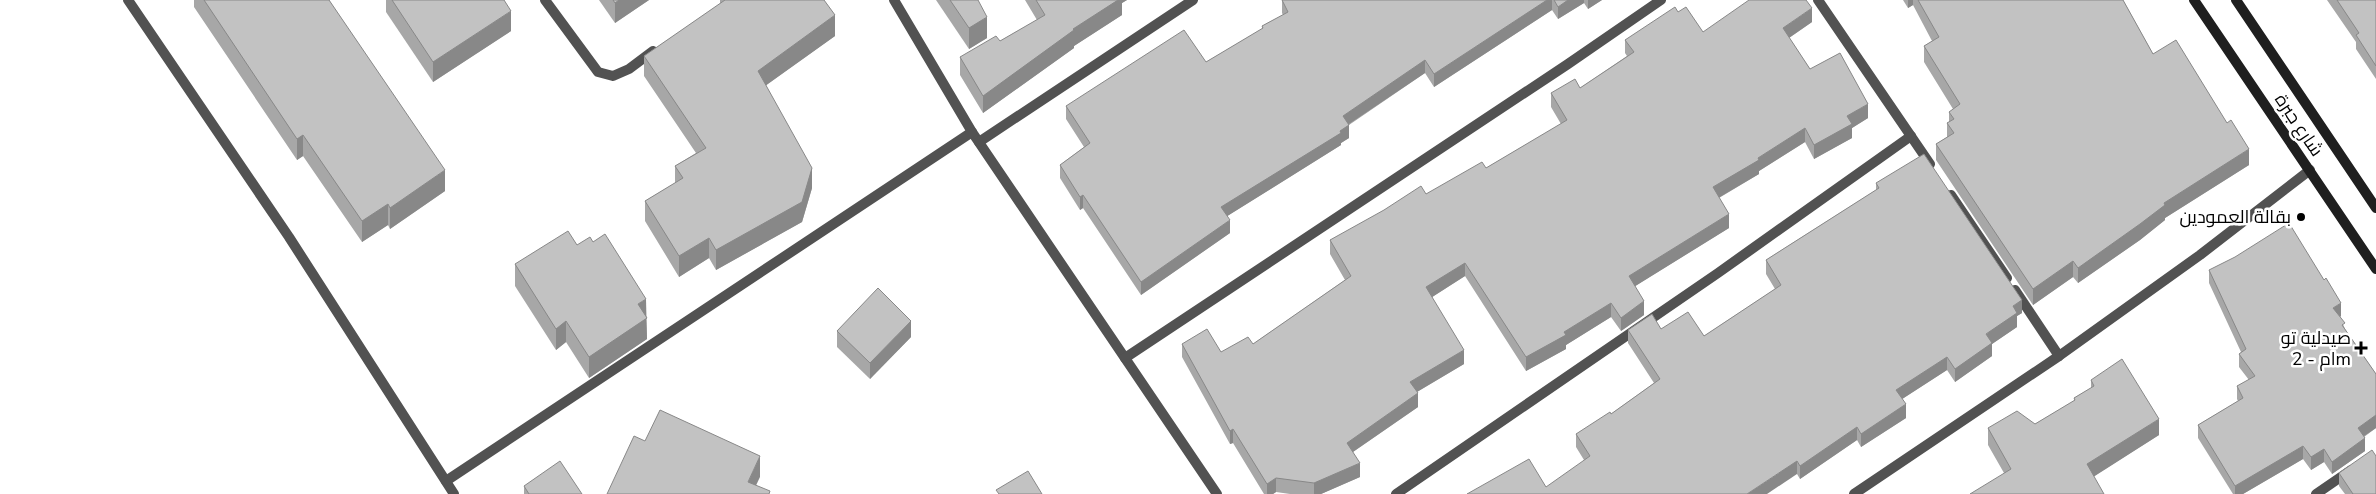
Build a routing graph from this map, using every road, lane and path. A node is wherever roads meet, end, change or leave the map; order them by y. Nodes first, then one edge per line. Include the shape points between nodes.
1 (128, 0) edge
2 (545, 0) edge
3 (894, 0) edge
4 (1193, 0) edge
5 (1661, 0) edge
6 (1818, 0) edge
7 (2194, 0) edge
8 (2236, 0) edge
9 (661, 46) edge
10 (972, 132) junction
11 (1911, 136) junction
12 (979, 142) junction
13 (2310, 170) junction
14 (2376, 208) edge
15 (2376, 269) edge
16 (2059, 356) junction
17 (1125, 358) junction
18 (2361, 462) edge
19 (446, 481) junction
20 (454, 494) edge
21 (1217, 494) edge
22 (1396, 494) edge
23 (1855, 494) edge
24 (2316, 494) edge

1 - 19 street via 289,236
2 - 9 street via 598,72 613,76 629,69
3 - 10 street
4 - 12 street
5 - 17 street
6 - 11 street
7 - 13 street, شارع جبرة
8 - 14 street, شارع جبرة
10 - 12 street
10 - 19 street
11 - 16 street
11 - 22 street via 1718,274
12 - 17 street
13 - 15 street, شارع جبرة
13 - 16 street via 2200,255
16 - 23 street
17 - 21 street
18 - 24 street
19 - 20 street

